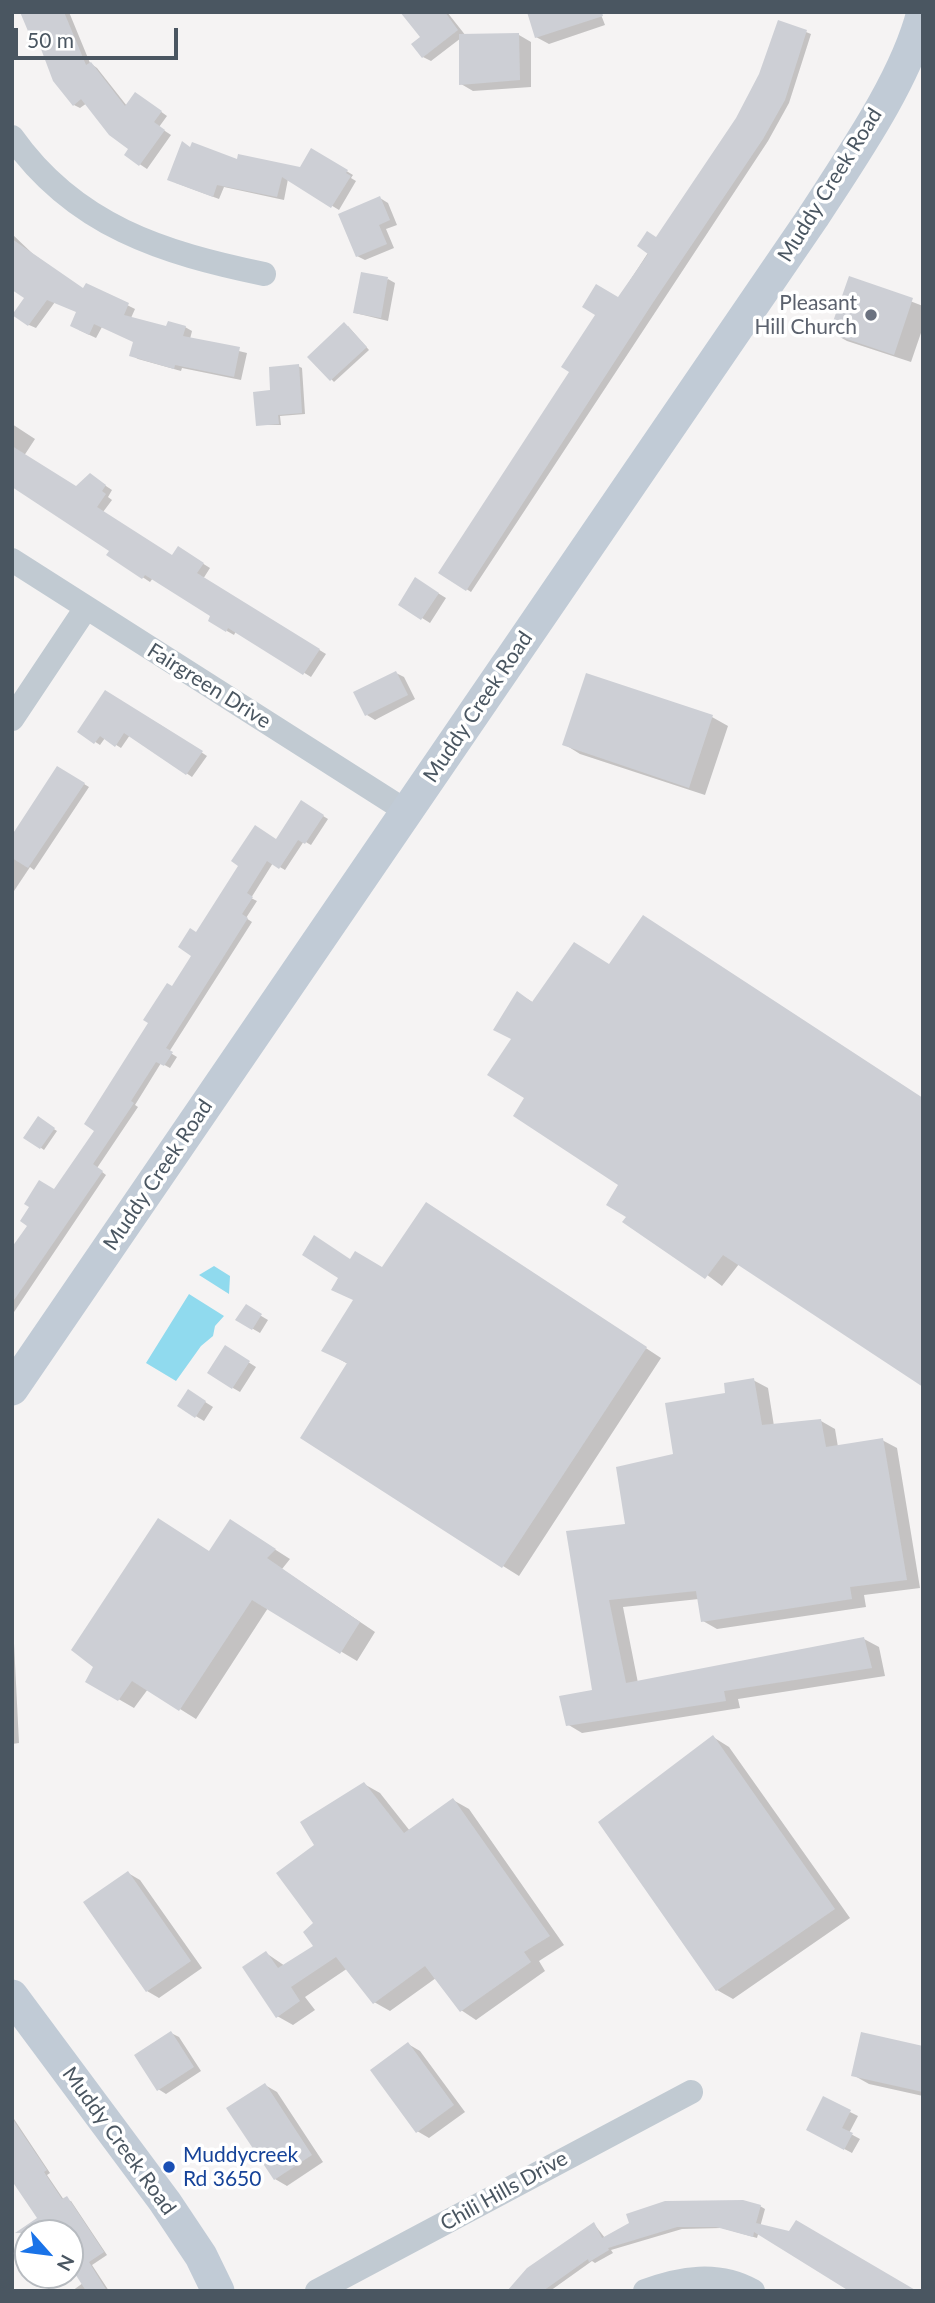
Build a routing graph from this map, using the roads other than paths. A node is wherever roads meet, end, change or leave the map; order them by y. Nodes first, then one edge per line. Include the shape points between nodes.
1 (923, 12) edge
2 (12, 137) edge
3 (264, 274) dead end
4 (12, 560) edge
5 (86, 608) junction
6 (12, 719) edge
7 (406, 811) junction
8 (12, 1389) edge
9 (12, 1996) edge
10 (691, 2092) dead end
11 (218, 2291) edge
12 (317, 2291) edge
13 (645, 2291) edge
14 (753, 2291) edge

1 - 7 street, Muddy Creek Road via 908,55 813,217
2 - 3 street via 76,202 119,230 195,260
4 - 5 street, Fairgreen Drive
5 - 6 street
5 - 7 street, Fairgreen Drive
7 - 8 street, Muddy Creek Road
9 - 11 street, Muddy Creek Road via 165,2202
10 - 12 street, Chili Hills Drive
13 - 14 street via 698,2278 724,2280

